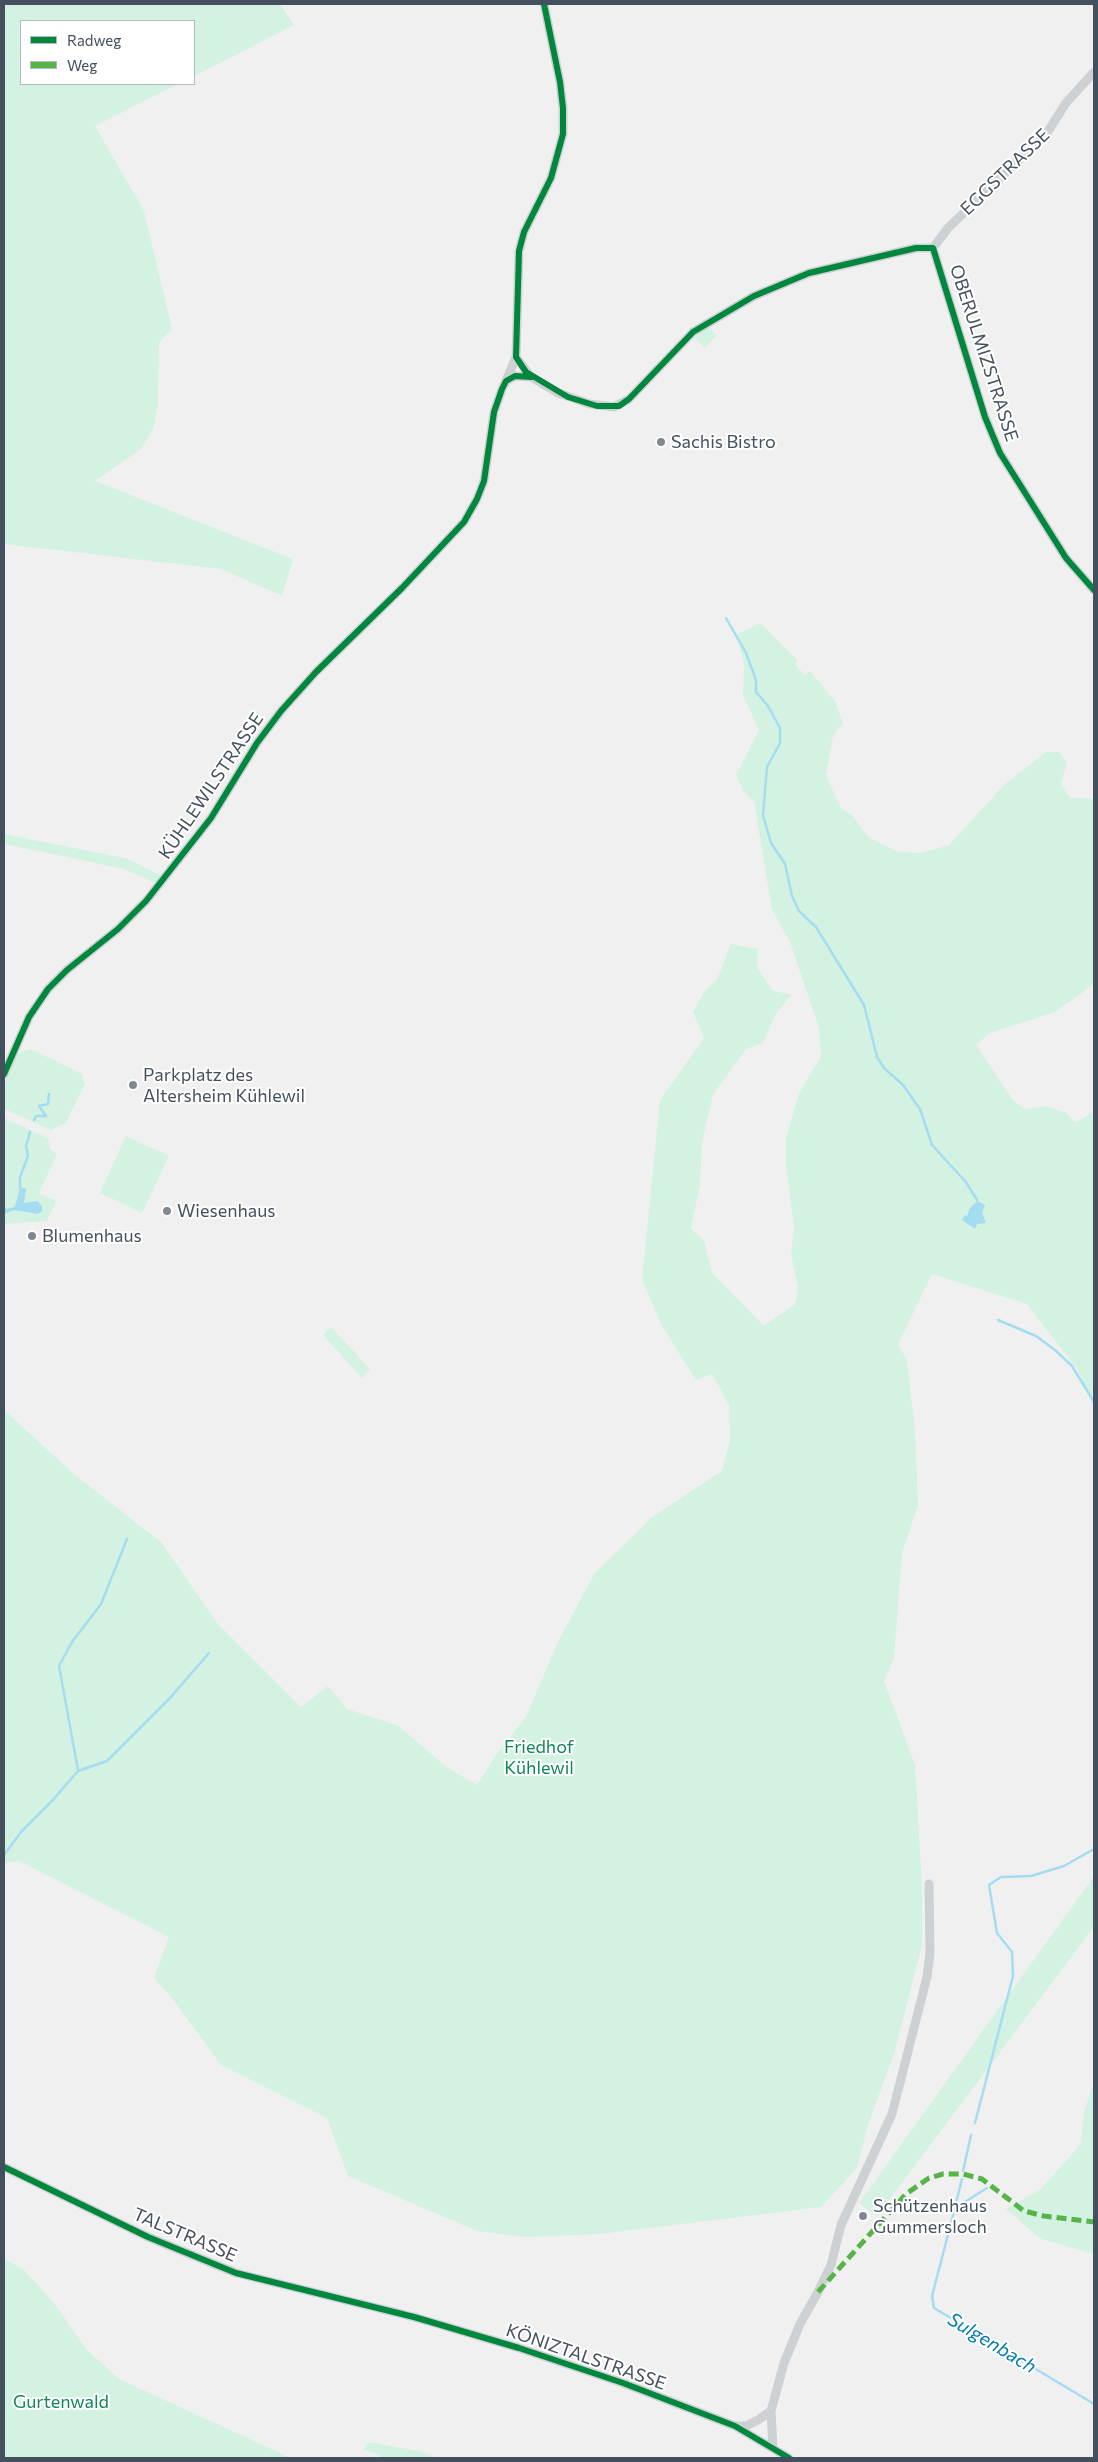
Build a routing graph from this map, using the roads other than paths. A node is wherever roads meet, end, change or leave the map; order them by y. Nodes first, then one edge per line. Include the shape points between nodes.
1 (544, 4) edge
2 (1094, 72) edge
3 (933, 248) junction
4 (516, 357) junction
5 (531, 376) junction
6 (506, 381) junction
7 (1094, 590) edge
8 (4, 1074) edge
9 (928, 1884) dead end
10 (4, 2167) edge
11 (364, 2304) joint
12 (771, 2411) junction
13 (735, 2426) junction
14 (773, 2448) junction
15 (789, 2458) edge

1 - 4 street via 560,82 563,134 551,178 531,216 519,251
2 - 3 street, EGGSTRASSE via 1066,103 1047,133 948,228
3 - 5 street via 916,248 809,273 754,296 693,332 619,406 603,407 579,401 558,393
3 - 7 street, OBERULMIZSTRASSE via 982,408 1000,453 1066,558
4 - 5 street
4 - 6 street, KÜHLEWILSTRASSE
5 - 6 street via 518,375
6 - 8 street, KÜHLEWILSTRASSE via 494,412 484,481 464,522 280,712 207,824 146,901 48,989 29,1016
9 - 12 street via 930,1954 927,1977 892,2114 841,2225 831,2265 787,2355
10 - 11 street, TALSTRASSE via 148,2237 212,2264 265,2282
11 - 13 street, KÖNIZTALSTRASSE via 519,2348
12 - 13 street via 746,2426
12 - 14 street
13 - 14 street, KÖNIZTALSTRASSE
14 - 15 street, KÖNIZTALSTRASSE

